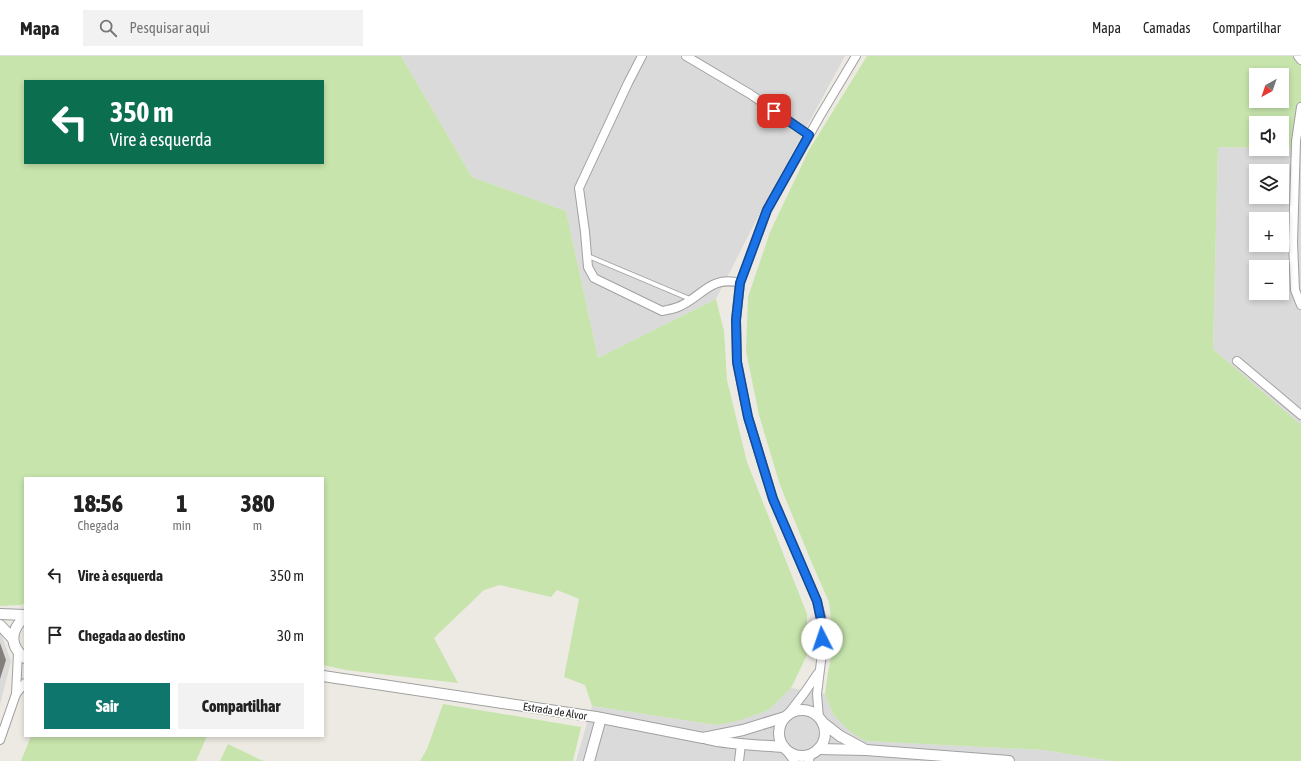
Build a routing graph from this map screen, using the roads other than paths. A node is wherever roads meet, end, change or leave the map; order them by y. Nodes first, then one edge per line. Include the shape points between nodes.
1 (642, 56) edge
2 (686, 56) edge
3 (856, 56) edge
4 (1298, 56) edge
5 (1301, 60) edge
6 (1301, 107) edge
7 (809, 135) junction
8 (587, 255) junction
9 (740, 283) junction
10 (690, 299) junction
11 (1301, 304) edge
12 (1237, 361) dead end
13 (1301, 415) edge
14 (0, 614) edge
15 (24, 616) edge
16 (24, 617) edge
17 (0, 625) edge
18 (14, 639) junction
19 (22, 656) edge
20 (820, 670) junction
21 (324, 676) edge
22 (24, 684) edge
23 (16, 694) junction
24 (787, 715) junction
25 (600, 718) junction
26 (821, 720) junction
27 (703, 738) junction
28 (0, 740) edge
29 (741, 744) junction
30 (786, 749) junction
31 (866, 750) junction
32 (812, 755) edge
33 (590, 761) edge
34 (738, 761) edge
35 (794, 761) edge
36 (1009, 761) edge

1 - 8 street via 579,188
2 - 7 street via 750,94
3 - 7 street
4 - 5 street
6 - 11 street via 1296,141 1293,242 1295,290
7 - 9 street via 767,210
8 - 10 lane
8 - 10 street via 588,268 594,278 662,311 678,307
9 - 10 street via 723,281
9 - 20 street via 736,320 737,362 748,417 773,499 817,601 822,625
12 - 13 street
14 - 15 street
16 - 18 street via 17,624
17 - 18 street
18 - 19 street
19 - 23 street
20 - 24 street
20 - 26 street via 817,694
21 - 25 street, Estrada de Alvor
22 - 23 street
23 - 28 street
24 - 26 street, Estrada de Alvor via 802,710 812,712
24 - 27 street, Estrada de Alvor via 743,730
24 - 30 street via 780,725 778,734
25 - 27 street, Estrada de Alvor
25 - 33 street
26 - 31 street, Estrada de Alvor via 840,736
26 - 32 street via 824,727 823,741
27 - 29 street, Estrada de Alvor
29 - 30 street, Estrada de Alvor
29 - 34 street
30 - 32 street, Estrada de Alvor via 796,755
30 - 35 street
31 - 32 street, Estrada de Alvor
31 - 36 street, Estrada de Alvor

